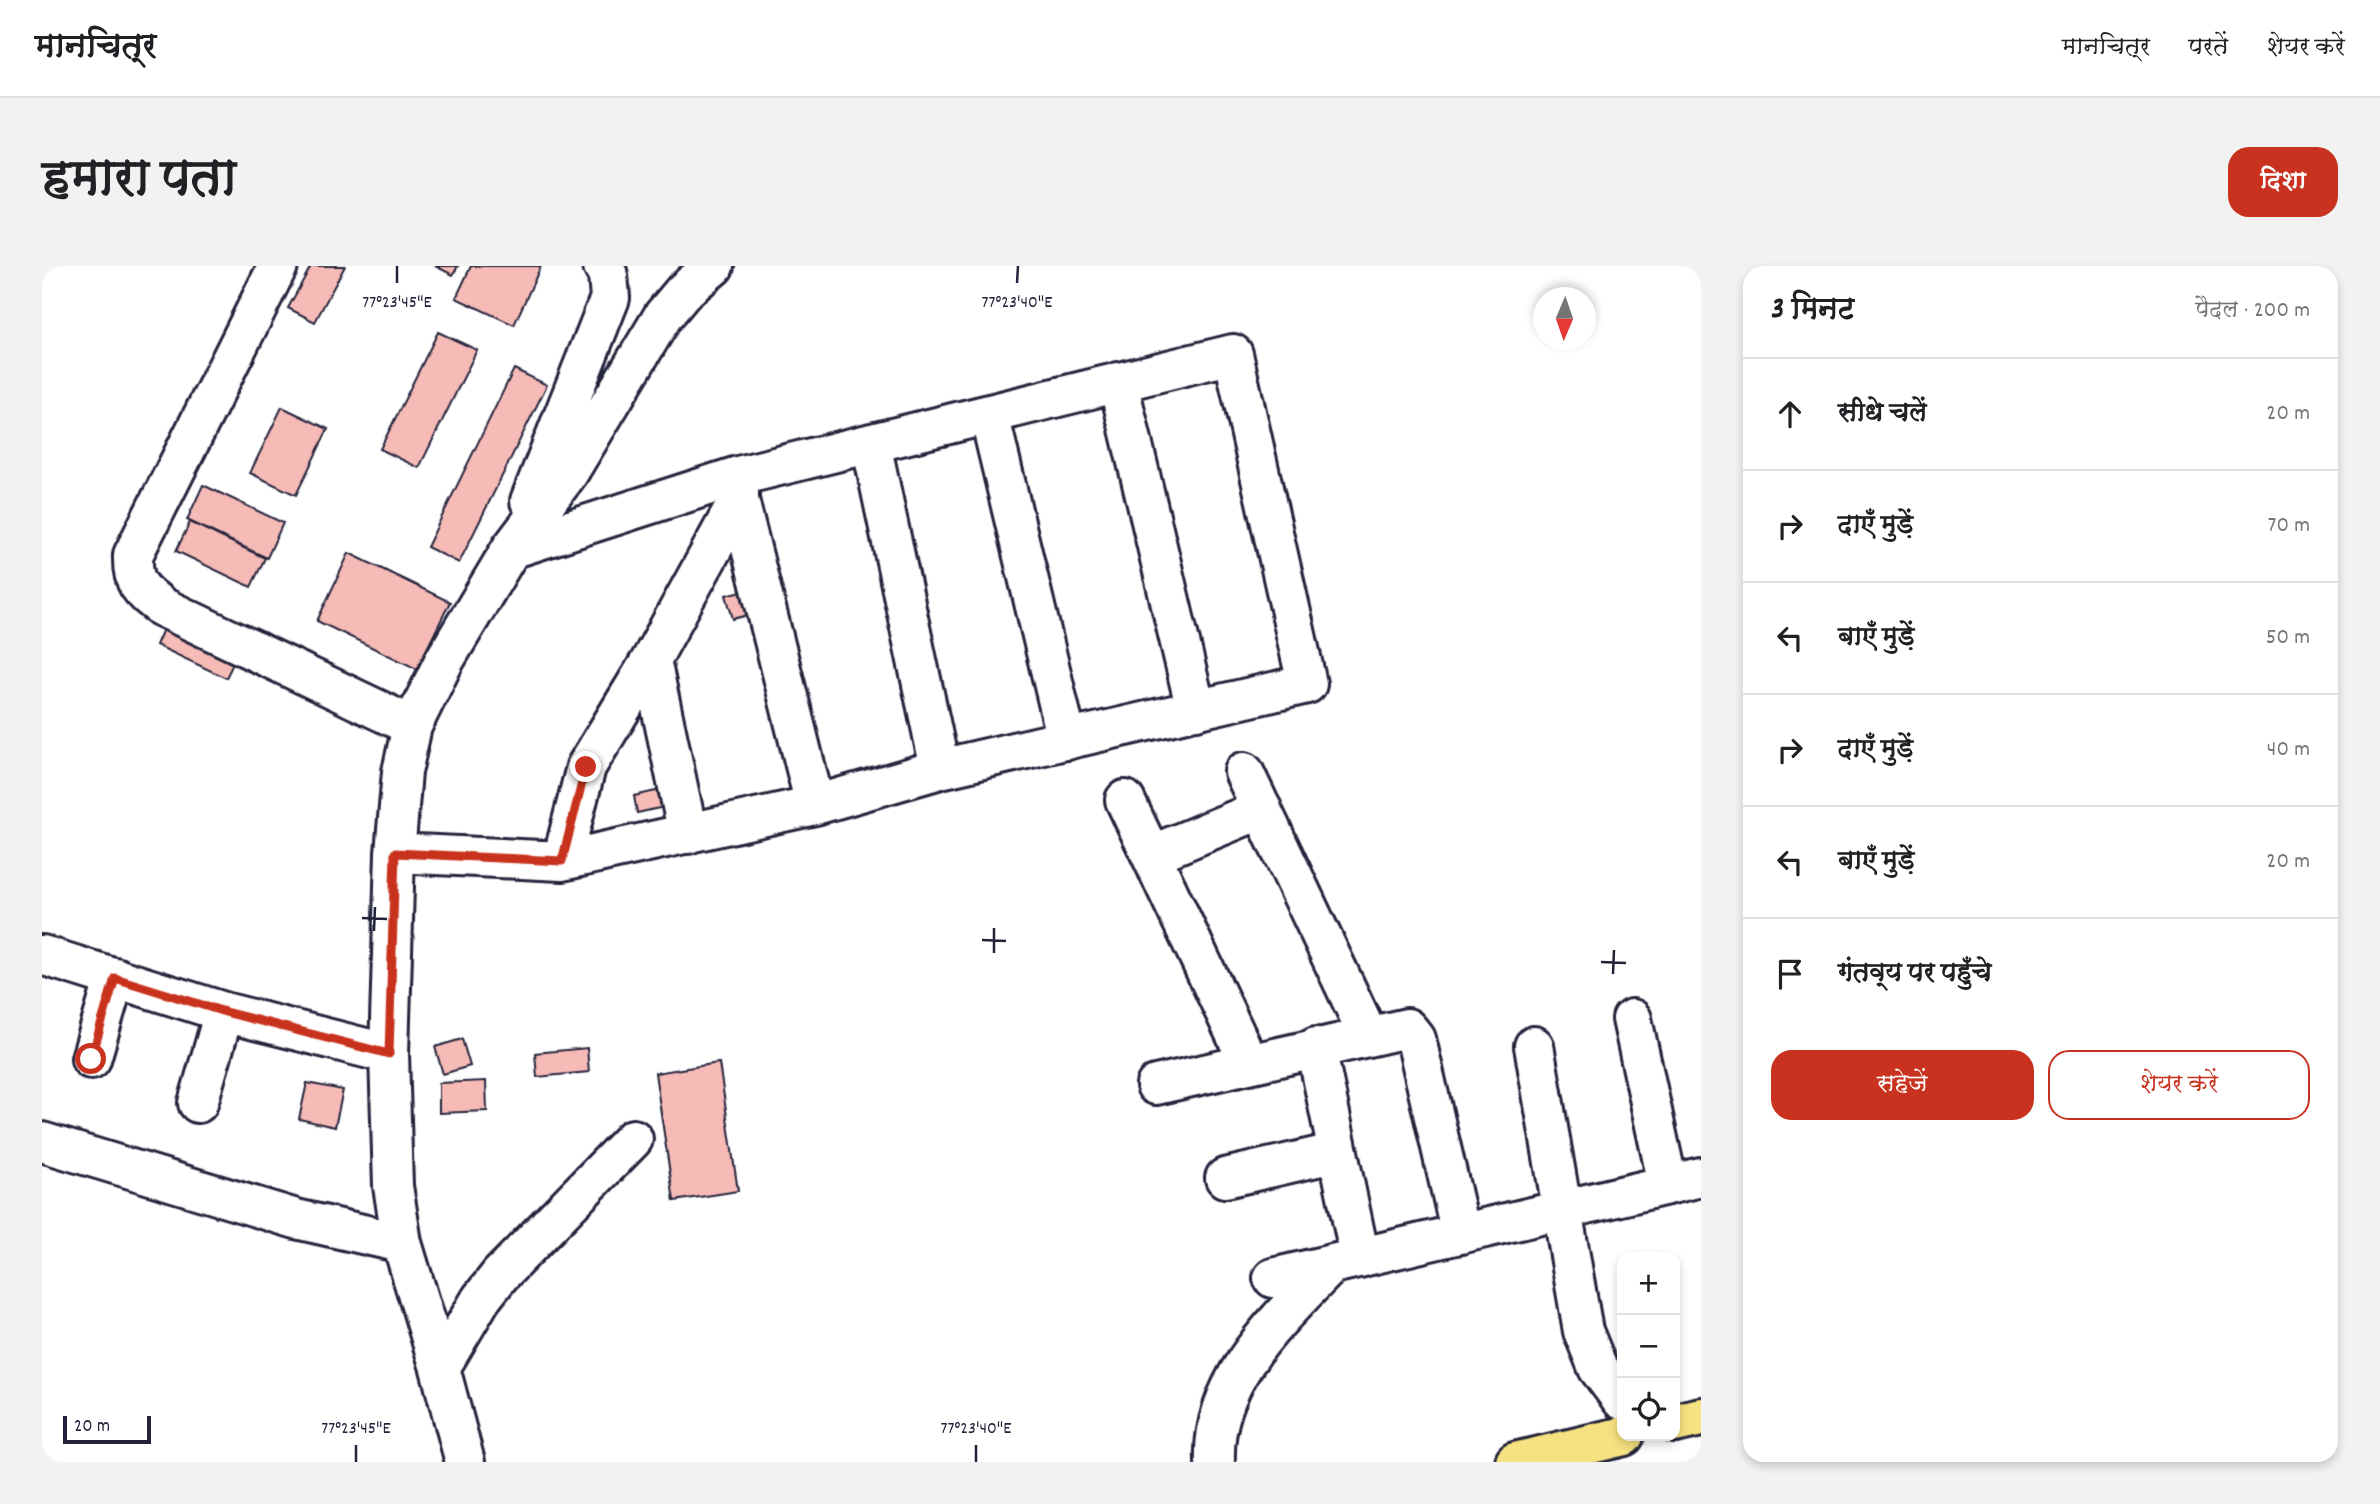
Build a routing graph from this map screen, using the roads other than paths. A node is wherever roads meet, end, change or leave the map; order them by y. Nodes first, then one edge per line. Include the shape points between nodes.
1 (278, 266) edge
2 (603, 266) edge
3 (714, 266) edge
4 (1118, 382) junction
5 (989, 414) junction
6 (871, 443) junction
7 (739, 488) junction
8 (511, 549) junction
9 (651, 660) junction
10 (1196, 710) junction
11 (412, 726) junction
12 (1067, 740) junction
13 (940, 769) junction
14 (1244, 772) dead end
15 (1125, 800) dead end
16 (815, 805) junction
17 (1262, 809) junction
18 (688, 835) junction
19 (395, 853) junction
20 (1151, 855) junction
21 (562, 861) junction
22 (42, 954) edge
23 (115, 978) junction
24 (225, 1012) junction
25 (1632, 1019) dead end
26 (1368, 1035) junction
27 (1534, 1046) dead end
28 (1317, 1048) junction
29 (389, 1054) junction
30 (91, 1059) dead end
31 (1249, 1063) junction
32 (1156, 1085) dead end
33 (198, 1103) dead end
34 (633, 1139) dead end
35 (42, 1142) edge
36 (1338, 1152) junction
37 (1225, 1178) dead end
38 (1684, 1181) edge
39 (1563, 1210) junction
40 (1461, 1234) junction
41 (402, 1243) junction
42 (1346, 1261) junction
43 (1273, 1278) dead end
44 (440, 1368) junction
45 (1617, 1393) edge
46 (1701, 1417) edge
47 (1680, 1422) edge
48 (1617, 1437) edge
49 (465, 1462) edge
50 (1216, 1462) edge
51 (1516, 1462) edge

1 - 11 street via 133,555 133,574 144,594 162,607
2 - 8 street via 610,298
3 - 8 street via 663,316 569,472
4 - 5 street
4 - 10 street
4 - 10 street via 1233,354 1307,684
5 - 6 street
5 - 12 street
6 - 7 street
6 - 13 street
7 - 8 street
7 - 9 street
7 - 16 street
8 - 11 street via 444,661
9 - 18 street
9 - 21 street via 586,767
10 - 12 street
11 - 19 street via 402,772
12 - 13 street
13 - 16 street
14 - 17 street
15 - 20 street
16 - 18 street
17 - 20 street
17 - 26 street
18 - 21 street
19 - 21 street
19 - 29 street
20 - 31 street
22 - 23 street
23 - 24 street
23 - 30 street
24 - 29 street
24 - 33 street
25 - 38 street
26 - 28 street
26 - 40 street via 1407,1028 1416,1039
27 - 39 street
28 - 31 street
28 - 36 street
29 - 41 street via 393,1186
31 - 32 street
34 - 44 street via 500,1275
35 - 41 street via 296,1219
36 - 37 street
36 - 42 street
38 - 39 street
39 - 40 street
39 - 45 street via 1583,1331 1598,1368
40 - 42 street
41 - 44 street
42 - 43 street
42 - 50 street via 1283,1314 1245,1361 1219,1421
44 - 49 street
46 - 47 highway
48 - 51 highway

